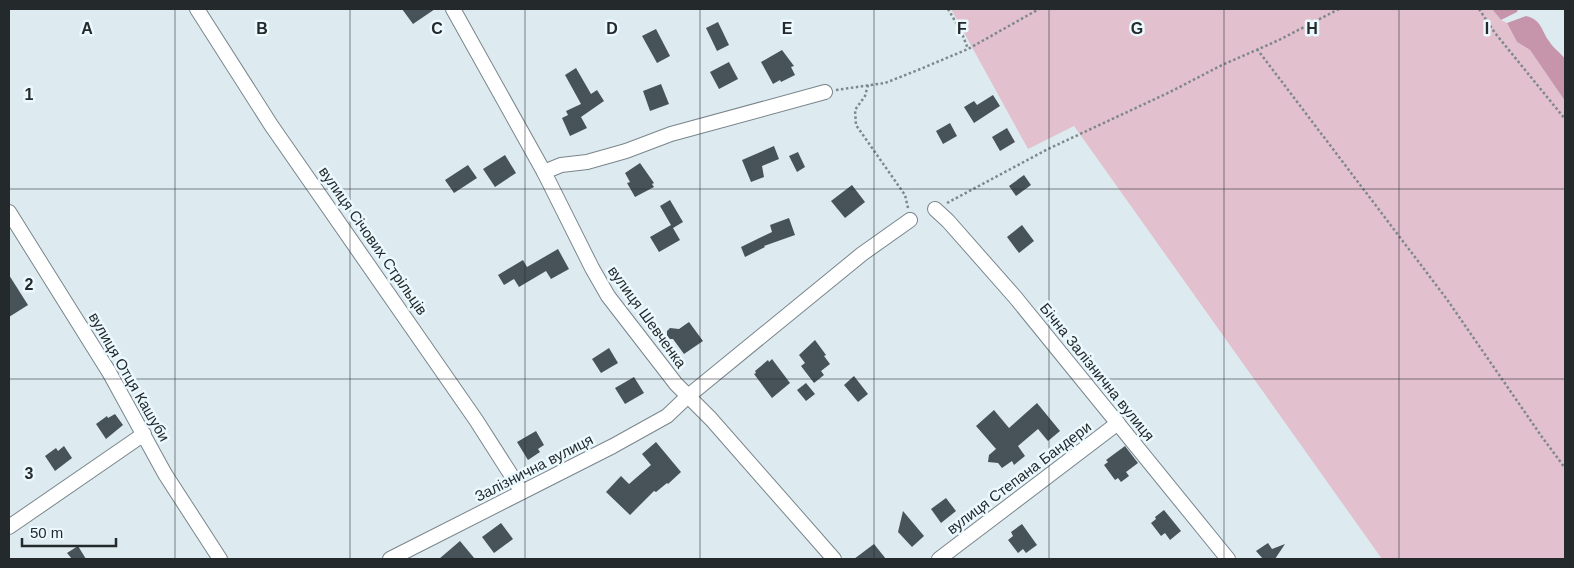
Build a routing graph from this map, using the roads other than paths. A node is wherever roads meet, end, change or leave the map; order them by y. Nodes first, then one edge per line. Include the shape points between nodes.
1 (197, 9) edge
2 (453, 9) edge
3 (825, 92) road end
4 (544, 172) junction
5 (935, 209) road end
6 (9, 212) edge
7 (910, 220) road end
8 (688, 397) junction
9 (1118, 423) junction
10 (144, 434) junction
11 (522, 492) junction
12 (9, 527) edge
13 (220, 559) edge
14 (390, 559) edge
15 (834, 559) edge
16 (939, 559) edge
17 (1228, 559) edge

1 - 11 street, вулиця Січових Стрільців via 271,124 476,420
2 - 4 street, вулиця Шевченка
3 - 4 street via 671,134 587,162 561,164
4 - 8 street, вулиця Шевченка via 608,296
5 - 9 street, Бічна Залізнична вулиця via 1015,297
6 - 10 street, вулиця Отця Кашуби
7 - 8 street, Залізнична вулиця via 862,254
8 - 11 street, Залізнична вулиця via 666,416
8 - 15 street, вулиця Шевченка
9 - 16 street, вулиця Степана Бандери
9 - 17 street, Бічна Залізнична вулиця
10 - 12 street
10 - 13 street, вулиця Отця Кашуби
11 - 14 street, Залізнична вулиця

